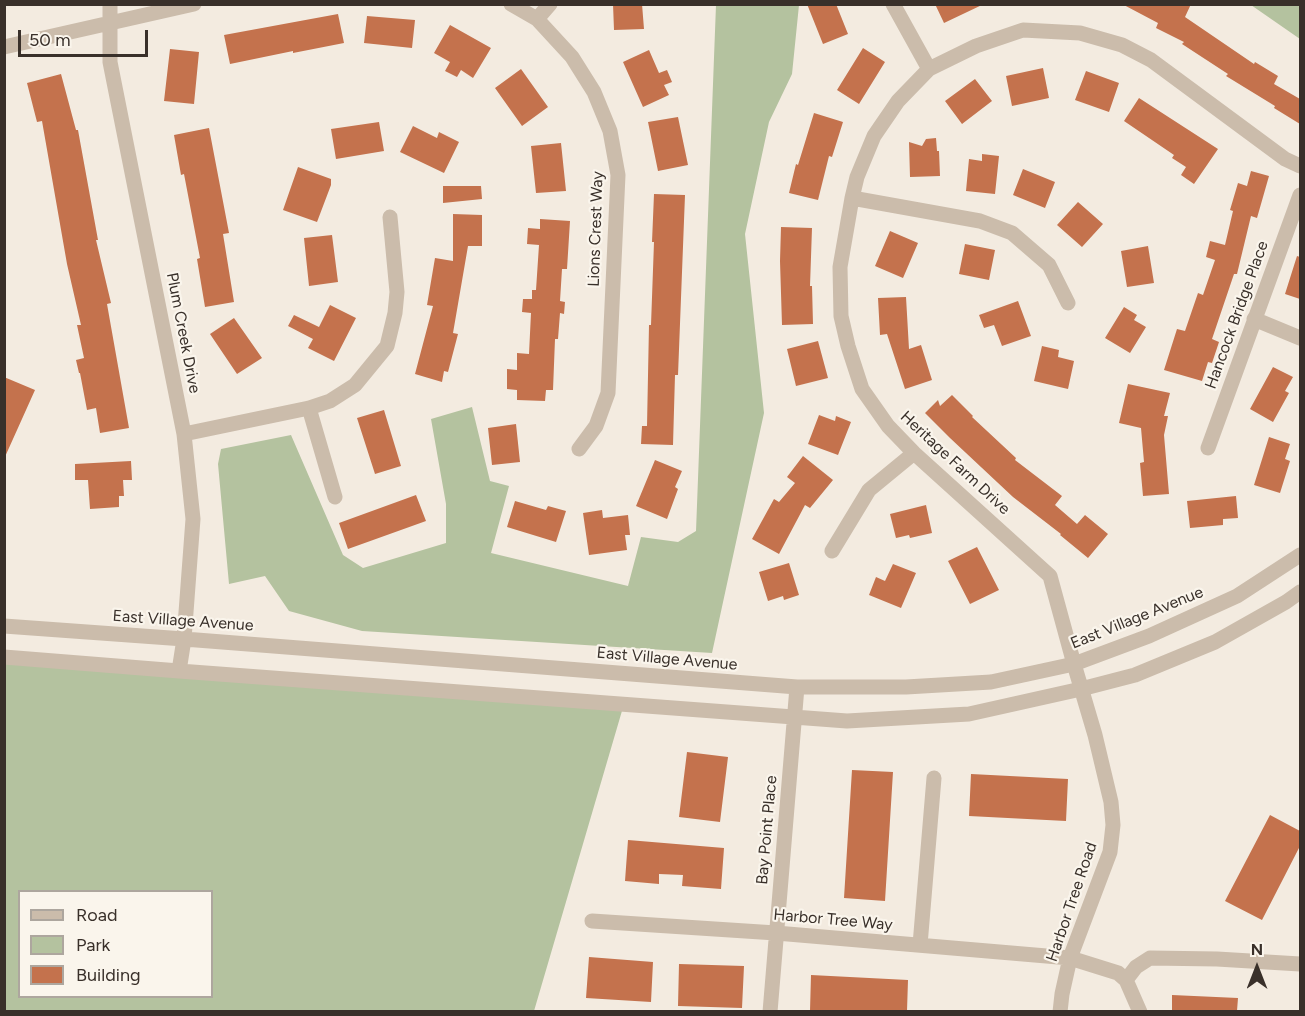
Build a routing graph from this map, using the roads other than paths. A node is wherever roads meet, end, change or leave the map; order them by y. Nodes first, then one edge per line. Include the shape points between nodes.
1 (110, 4) edge
2 (194, 4) edge
3 (511, 4) edge
4 (550, 4) edge
5 (892, 4) edge
6 (537, 19) junction
7 (110, 23) junction
8 (4, 47) edge
9 (929, 69) junction
10 (1300, 166) edge
11 (1300, 195) edge
12 (852, 198) junction
13 (390, 217) dead end
14 (1068, 303) dead end
15 (1254, 319) junction
16 (1300, 338) edge
17 (309, 408) junction
18 (184, 434) junction
19 (1208, 448) dead end
20 (579, 449) dead end
21 (914, 453) junction
22 (335, 497) dead end
23 (832, 551) dead end
24 (1300, 555) edge
25 (1300, 592) edge
26 (4, 626) edge
27 (184, 639) junction
28 (4, 657) edge
29 (1074, 664) junction
30 (179, 671) junction
31 (797, 687) junction
32 (1081, 689) junction
33 (795, 716) junction
34 (934, 778) dead end
35 (592, 921) dead end
36 (776, 933) junction
37 (920, 945) junction
38 (1070, 958) junction
39 (1300, 964) edge
40 (1126, 980) junction
41 (770, 1011) edge
42 (1060, 1011) edge
43 (1140, 1011) edge

1 - 7 street, Plum Creek Drive
2 - 7 street
3 - 6 street, Lions Crest Way
4 - 6 street
5 - 9 street
6 - 20 street, Lions Crest Way via 572,57 594,92 610,132 618,175 608,393 596,426
7 - 8 street
7 - 18 street, Plum Creek Drive via 110,62
9 - 10 street, Heritage Farm Drive via 976,46 1023,30 1080,33 1122,45 1150,60
9 - 12 street, Heritage Farm Drive via 898,101 874,136
11 - 15 street, Hancock Bridge Place
12 - 14 street via 980,221 1012,233 1049,265
12 - 21 street, Heritage Farm Drive via 840,267 841,316 848,346 862,389 888,426
13 - 17 street via 397,292 387,346 356,385
15 - 16 street
15 - 19 street, Hancock Bridge Place
17 - 18 street
17 - 22 street
18 - 27 street, Plum Creek Drive via 193,519
21 - 23 street via 869,490
21 - 29 street, Heritage Farm Drive via 1050,576
24 - 29 street, East Village Avenue via 1237,596 1149,636
25 - 32 street via 1215,642 1135,675
26 - 27 street, East Village Avenue
27 - 30 street, Plum Creek Drive
27 - 31 street, East Village Avenue
28 - 30 street
29 - 31 street, East Village Avenue via 991,682
29 - 32 street, Harbor Tree Road
30 - 33 street
31 - 33 street, Bay Point Place
32 - 33 street via 969,714 847,721
32 - 38 street, Harbor Tree Road via 1095,735 1113,825 1110,852
33 - 36 street, Bay Point Place
34 - 37 street
35 - 36 street, Harbor Tree Way
36 - 37 street, Harbor Tree Way
36 - 41 street, Bay Point Place
37 - 38 street, Harbor Tree Way
38 - 40 street, Harbor Tree Way via 1118,973
38 - 42 street, Harbor Tree Road
39 - 40 street via 1150,958
40 - 43 street

